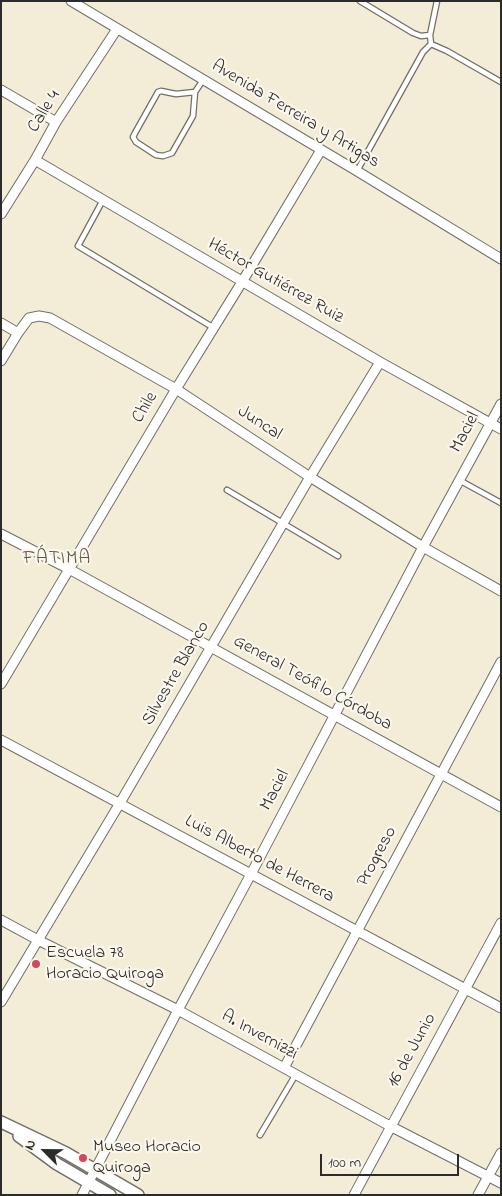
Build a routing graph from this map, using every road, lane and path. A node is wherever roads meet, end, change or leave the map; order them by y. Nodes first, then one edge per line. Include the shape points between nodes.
1 (71, 1) edge
2 (360, 1) edge
3 (437, 1) edge
4 (117, 29) junction
5 (430, 35) junction
6 (431, 44) junction
7 (203, 80) junction
8 (501, 82) edge
9 (1, 90) edge
10 (195, 92) junction
11 (56, 122) junction
12 (321, 150) junction
13 (35, 160) junction
14 (357, 171) junction
15 (104, 200) junction
16 (1, 214) edge
17 (501, 260) edge
18 (242, 282) junction
19 (1, 322) edge
20 (214, 328) junction
21 (18, 333) junction
22 (1, 361) edge
23 (380, 362) junction
24 (176, 389) junction
25 (501, 404) edge
26 (490, 423) junction
27 (501, 429) edge
28 (310, 477) junction
29 (459, 480) junction
30 (227, 490) dead end
31 (501, 503) edge
32 (283, 524) junction
33 (1, 534) edge
34 (423, 547) junction
35 (338, 556) dead end
36 (69, 569) junction
37 (501, 591) edge
38 (211, 648) junction
39 (501, 662) edge
40 (1, 684) edge
41 (335, 715) junction
42 (1, 740) edge
43 (441, 774) junction
44 (120, 803) junction
45 (501, 807) edge
46 (251, 874) junction
47 (1, 920) edge
48 (501, 923) edge
49 (357, 931) junction
50 (38, 940) junction
51 (465, 989) junction
52 (1, 1002) edge
53 (501, 1008) edge
54 (178, 1010) junction
55 (284, 1068) junction
56 (296, 1074) junction
57 (1, 1122) edge
58 (390, 1126) junction
59 (260, 1135) dead end
60 (501, 1153) edge
61 (95, 1169) junction
62 (488, 1176) junction
63 (88, 1182) junction
64 (501, 1183) edge
65 (82, 1195) edge
66 (110, 1195) edge
67 (138, 1195) edge
68 (354, 1195) edge
69 (478, 1195) edge

1 - 4 street, Avenida Ferreira y Artigas
2 - 5 lane via 412,33
3 - 5 lane
4 - 7 street, Avenida Ferreira y Artigas
4 - 11 street, Calle 4
5 - 6 lane
6 - 8 lane
6 - 14 lane via 423,52
7 - 10 lane
7 - 12 street, Avenida Ferreira y Artigas
9 - 11 street
10 - 10 lane via 194,116 172,153 156,155 136,142 134,133 158,92
11 - 13 street, Calle 4
12 - 14 street, Avenida Ferreira y Artigas
12 - 18 street, Chile
13 - 15 street, Héctor Gutiérrez Ruiz
13 - 16 street, Calle 4
14 - 17 street, Avenida Ferreira y Artigas
15 - 18 street, Héctor Gutiérrez Ruiz
15 - 20 lane via 78,246
18 - 20 street, Chile
18 - 23 street, Héctor Gutiérrez Ruiz
19 - 21 street
20 - 24 street, Chile
21 - 22 street
21 - 24 street, Juncal via 30,318 50,318
23 - 26 street, Héctor Gutiérrez Ruiz
23 - 28 street, Silvestre Blanco
24 - 28 street, Juncal
24 - 36 street, Chile
25 - 26 street, Maciel
26 - 27 street, Héctor Gutiérrez Ruiz
26 - 29 street, Maciel
28 - 32 street, Silvestre Blanco
28 - 34 street, Juncal
29 - 31 lane
29 - 34 street, Maciel
30 - 32 lane
32 - 35 lane
32 - 38 street, Silvestre Blanco
33 - 36 street, General Teófilo Córdoba
34 - 37 street, Juncal
34 - 41 street, Maciel
36 - 38 street, General Teófilo Córdoba
36 - 40 street, Chile
38 - 41 street, General Teófilo Córdoba
38 - 44 street, Silvestre Blanco
39 - 43 street, Progreso
41 - 43 street, General Teófilo Córdoba
41 - 46 street, Maciel
42 - 44 street, Luis Alberto de Herrera
43 - 45 street, General Teófilo Córdoba
43 - 49 street, Progreso
44 - 46 street, Luis Alberto de Herrera
44 - 50 street, Silvestre Blanco
46 - 49 street, Luis Alberto de Herrera
46 - 54 street, Maciel
47 - 50 street, A. Invernizzi
48 - 51 street, 16 de Junio
49 - 51 street, Luis Alberto de Herrera
49 - 55 street, Progreso
50 - 52 street, Silvestre Blanco
50 - 54 street, A. Invernizzi
51 - 53 street, Luis Alberto de Herrera
51 - 58 street, 16 de Junio
54 - 55 street, A. Invernizzi
54 - 61 street, Maciel
55 - 56 street, A. Invernizzi
56 - 58 street, A. Invernizzi
56 - 59 lane
57 - 61 street
57 - 63 street via 57,1164
58 - 62 street, A. Invernizzi
58 - 68 street, 16 de Junio
60 - 62 street
61 - 63 street, Maciel
61 - 67 street
62 - 64 street, A. Invernizzi
62 - 69 street
63 - 65 street, Maciel
63 - 66 street

